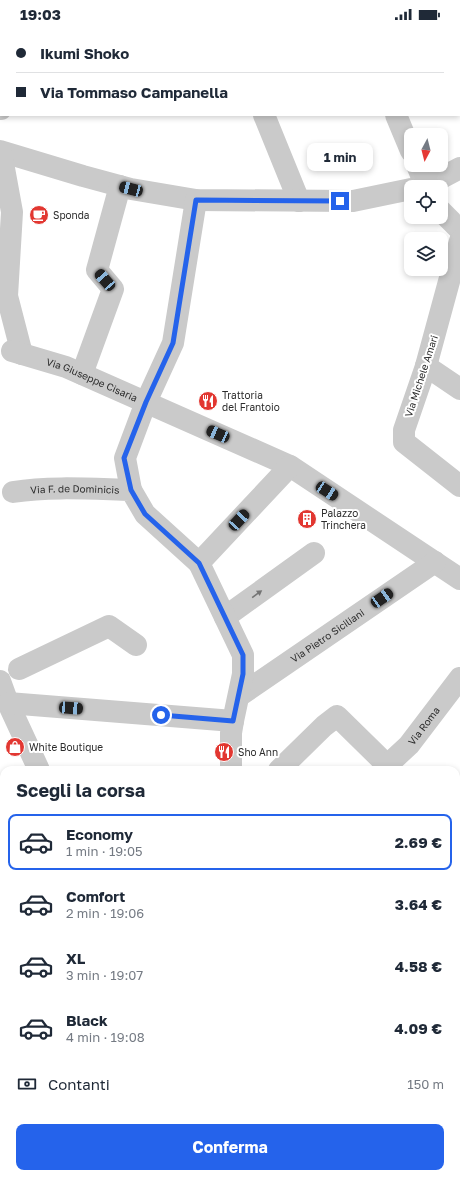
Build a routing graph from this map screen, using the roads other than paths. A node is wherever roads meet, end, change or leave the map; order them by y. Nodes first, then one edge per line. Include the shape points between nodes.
1 (264, 116) edge
2 (396, 116) edge
3 (404, 134) edge
4 (0, 151) edge
5 (460, 168) edge
6 (435, 180) edge
7 (120, 186) junction
8 (404, 190) edge
9 (196, 200) junction
10 (299, 201) junction
11 (448, 218) edge
12 (460, 230) edge
13 (460, 242) edge
14 (426, 366) junction
15 (82, 374) junction
16 (460, 389) edge
17 (146, 402) junction
18 (290, 466) junction
19 (460, 486) edge
20 (131, 490) junction
21 (13, 492) dead end
22 (314, 553) dead end
23 (435, 562) junction
24 (199, 563) junction
25 (460, 579) edge
26 (225, 617) junction
27 (136, 645) dead end
28 (19, 669) dead end
29 (460, 678) edge
30 (0, 681) edge
31 (239, 696) junction
32 (8, 703) junction
33 (233, 721) junction
34 (37, 766) edge
35 (231, 766) edge
36 (283, 766) edge
37 (383, 766) edge
38 (387, 766) edge

1 - 10 street
2 - 3 street
4 - 7 street
4 - 15 street, Via Giuseppe Cisaria via 12,212 7,296 17,352
5 - 6 street
7 - 9 street
7 - 15 street via 97,270 113,289
8 - 10 street via 353,201
9 - 10 street
9 - 17 street via 173,343
11 - 12 street
13 - 14 street, Via Michele Amari
14 - 16 street
14 - 19 street, Via Michele Amari via 404,430 404,442
15 - 17 street, Via Giuseppe Cisaria
17 - 18 street, Via Giuseppe Cisaria
17 - 20 street via 124,458
18 - 23 street, Via Giuseppe Cisaria
18 - 24 street
20 - 21 street, Via F. de Dominicis via 68,488
20 - 24 street, Via F. de Dominicis via 145,514
26 -> 22 street
23 - 25 street, Via Giuseppe Cisaria
23 - 31 street, Via Pietro Siciliani
24 - 26 street
26 - 31 street via 243,655
27 - 28 street via 109,626
29 - 38 street, Via Roma via 409,745
30 - 32 street
31 - 33 street
32 - 33 street
32 - 34 street
33 - 35 street
36 - 37 street via 337,716

